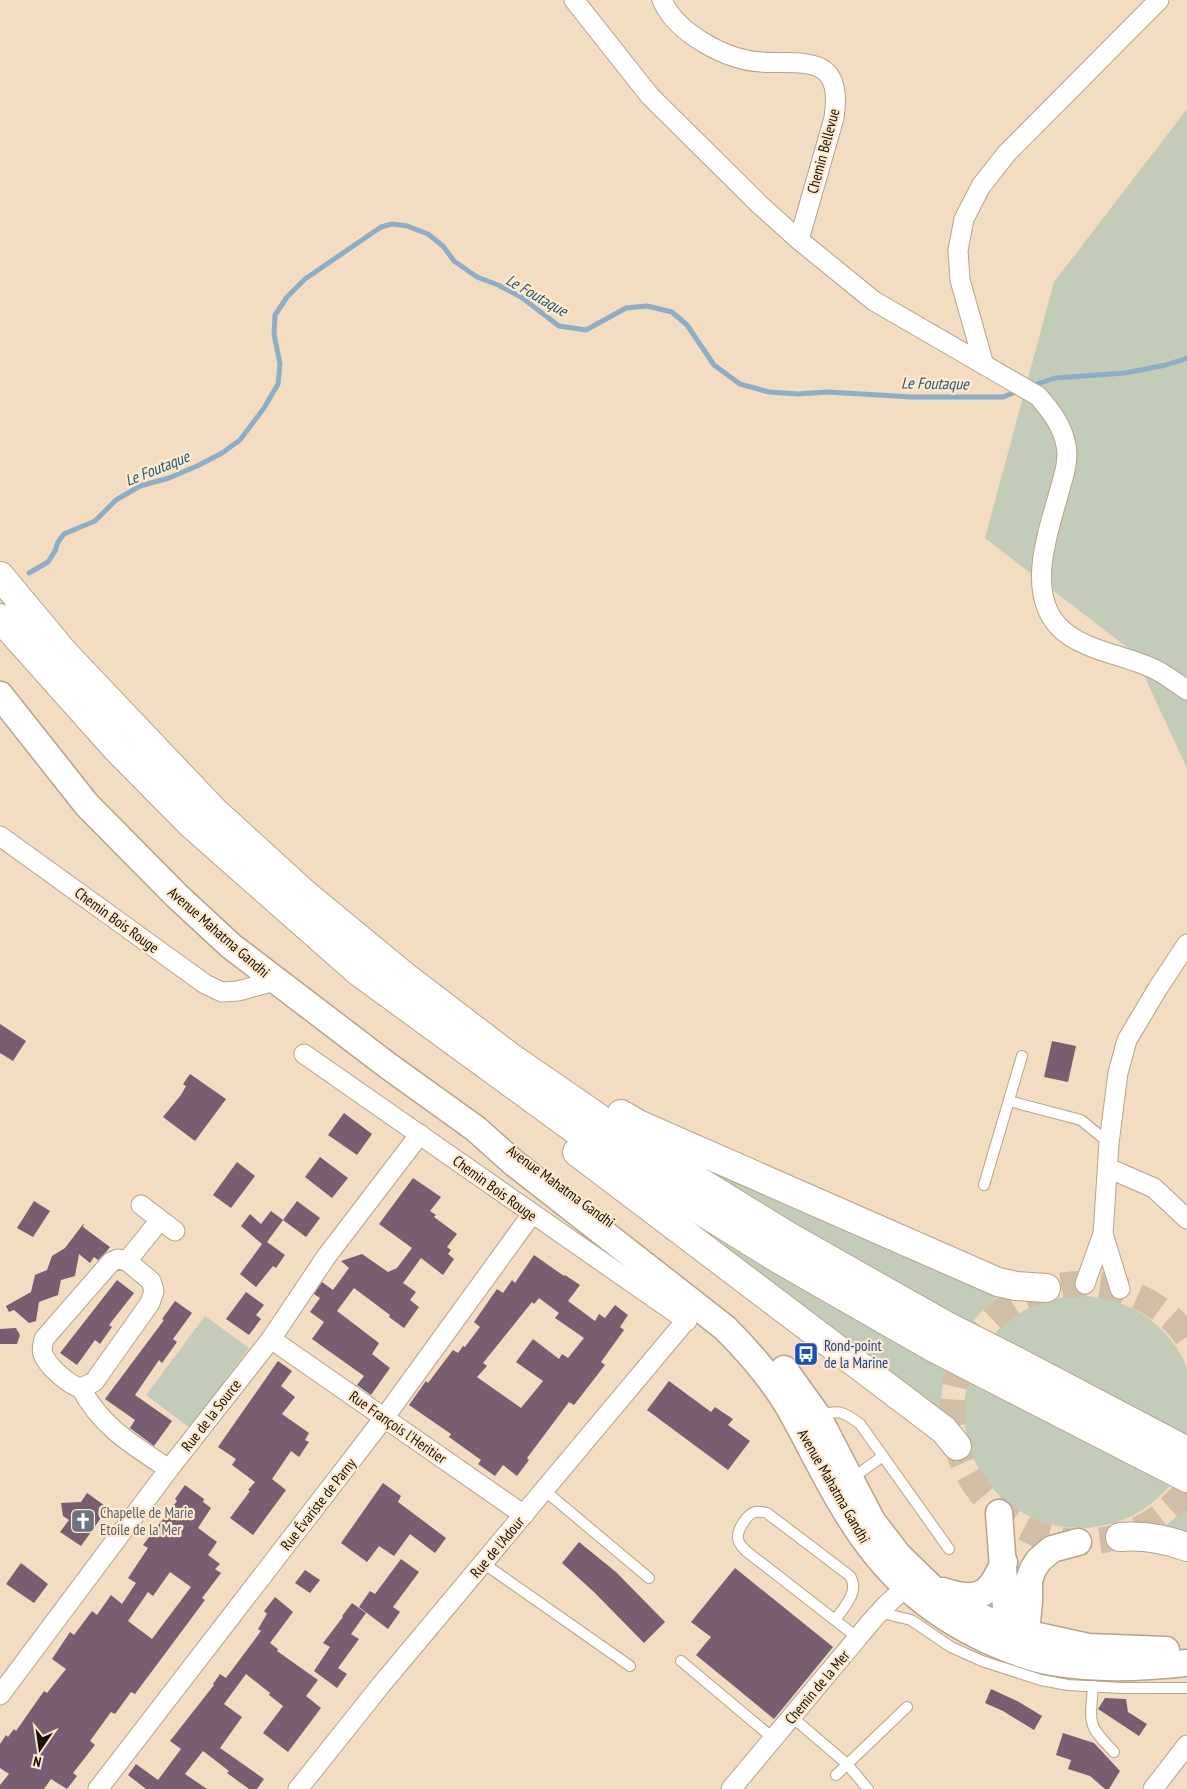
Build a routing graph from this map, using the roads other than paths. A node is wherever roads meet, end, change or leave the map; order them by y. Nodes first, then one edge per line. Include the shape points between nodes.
1 (574, 0) edge
2 (662, 0) edge
3 (1160, 0) edge
4 (799, 240) junction
5 (984, 365) junction
6 (0, 576) edge
7 (0, 618) edge
8 (1187, 690) edge
9 (0, 695) edge
10 (214, 811) junction
11 (0, 836) edge
12 (1187, 944) edge
13 (359, 972) junction
14 (275, 981) junction
15 (304, 1054) dead end
16 (1022, 1056) dead end
17 (1009, 1101) junction
18 (476, 1129) junction
19 (420, 1134) junction
20 (1110, 1143) junction
21 (1108, 1170) junction
22 (984, 1185) dead end
23 (141, 1205) dead end
24 (532, 1214) junction
25 (160, 1220) junction
26 (1187, 1220) edge
27 (175, 1231) dead end
28 (1103, 1234) junction
29 (128, 1261) junction
30 (1085, 1284) dead end
31 (1046, 1288) dead end
32 (1120, 1289) dead end
33 (693, 1313) junction
34 (940, 1336) junction
35 (271, 1339) junction
36 (81, 1388) junction
37 (801, 1410) junction
38 (384, 1418) junction
39 (957, 1446) dead end
40 (1155, 1449) junction
41 (1187, 1451) edge
42 (883, 1456) junction
43 (169, 1469) junction
44 (1187, 1478) edge
45 (850, 1479) junction
46 (544, 1490) junction
47 (1000, 1513) dead end
48 (524, 1515) junction
49 (1120, 1537) dead end
50 (1078, 1542) dead end
51 (1187, 1547) edge
52 (949, 1549) dead end
53 (1004, 1562) junction
54 (483, 1563) junction
55 (649, 1578) dead end
56 (906, 1588) junction
57 (1030, 1601) junction
58 (960, 1605) junction
59 (928, 1607) junction
60 (878, 1612) junction
61 (835, 1620) junction
62 (858, 1638) junction
63 (1015, 1641) junction
64 (1109, 1648) junction
65 (1187, 1650) edge
66 (680, 1661) dead end
67 (1187, 1663) edge
68 (630, 1666) dead end
69 (1094, 1686) junction
70 (1187, 1688) edge
71 (0, 1695) edge
72 (907, 1708) dead end
73 (792, 1717) junction
74 (774, 1739) junction
75 (1187, 1745) edge
76 (1114, 1752) dead end
77 (847, 1764) junction
78 (836, 1775) dead end
79 (98, 1789) edge
80 (298, 1789) edge
81 (731, 1789) edge
82 (868, 1789) edge
83 (1153, 1789) edge

1 - 4 street via 650,96
2 - 4 street, Chemin Bellevue via 667,12 684,28 732,56 814,66 825,71 832,80 836,102 834,118
3 - 5 street via 1007,153 980,186 964,219 958,250 960,280
4 - 5 street via 874,301
5 - 8 street via 1035,394 1061,427 1067,446 1066,466 1044,546 1041,573 1044,599 1050,613 1069,636 1153,668
6 - 10 highway via 65,654
7 - 13 highway via 116,748 191,824
9 - 14 main road, Avenue Mahatma Gandhi via 87,805 177,896
10 - 31 highway via 476,1016 567,1081 638,1124 998,1282
10 - 34 highway via 305,894 408,979 509,1056 622,1134 788,1236
11 - 14 street, Chemin Bois Rouge via 205,984 222,992
12 - 20 street via 1127,1040 1118,1073
13 - 34 highway via 603,1150 777,1258
13 - 39 highway via 395,1012 471,1073 944,1430
14 - 18 main road, Avenue Mahatma Gandhi
15 - 19 street, Chemin Bois Rouge
16 - 17 lane
17 - 20 lane via 1081,1120
17 - 22 lane
18 - 33 main road, Avenue Mahatma Gandhi
18 - 37 main road, Avenue Mahatma Gandhi via 491,1136 582,1200 738,1316 772,1353
19 - 24 street, Chemin Bois Rouge
19 - 35 street, Rue de la Source via 326,1257
20 - 21 street
21 - 26 street via 1154,1188
21 - 28 street
23 - 25 street
24 - 33 street, Chemin Bois Rouge
24 - 38 street, Rue Évariste de Parny
25 - 27 street
25 - 29 street
28 - 30 street
28 - 32 street
29 - 36 street via 151,1281 154,1291 150,1303 94,1382
29 - 36 street via 118,1259 111,1262 44,1339 43,1354 47,1361 68,1382
33 - 37 main road, Avenue Mahatma Gandhi via 725,1328
33 - 46 street, Rue de l'Adour
34 - 40 highway, bridge
35 - 38 street, Rue François l'Heritier
35 - 43 street, Rue de la Source
36 - 43 street via 99,1416 120,1436
37 - 42 lane via 837,1410 849,1416 860,1424
37 - 45 main road, Avenue Mahatma Gandhi via 832,1470 838,1476
37 - 56 main road, Avenue Mahatma Gandhi via 846,1512 868,1546
38 - 48 street, Rue François l'Heritier
38 - 79 street, Rue Évariste de Parny
40 - 41 highway
40 - 44 highway
42 - 45 lane
42 - 52 lane
43 - 71 street, Rue de la Source
45 - 59 main road, Avenue Mahatma Gandhi via 872,1521 898,1555
46 - 48 street, Rue de l'Adour
46 - 55 lane
47 - 53 main road
48 - 54 street, Rue de l'Adour
49 - 51 highway via 1154,1537
50 - 57 main road via 1052,1549 1039,1560 1030,1580
53 - 59 main road via 996,1581 987,1591
53 - 63 main road
54 - 68 lane
54 - 80 street, Rue de l'Adour
56 - 58 main road via 918,1586 942,1605
56 - 59 main road, Avenue Mahatma Gandhi
56 - 60 street, Chemin de la Mer
57 - 63 main road
57 - 64 main road via 1038,1617 1051,1631 1096,1640
58 - 59 main road, Avenue Mahatma Gandhi
58 - 63 main road, Avenue Mahatma Gandhi
59 - 60 lane via 911,1620
59 - 63 main road, Avenue Mahatma Gandhi via 953,1623
59 - 69 lane via 952,1647 1015,1672 1068,1684
60 - 62 street, Chemin de la Mer
61 - 61 lane via 852,1595 854,1582 850,1576 767,1513 749,1515 737,1537 740,1544
61 - 62 lane
62 - 73 street, Chemin de la Mer
63 - 64 main road, Avenue Mahatma Gandhi
63 - 67 main road, Avenue Mahatma Gandhi via 1046,1661 1077,1666 1118,1668
64 - 65 main road, Avenue Mahatma Gandhi
66 - 74 lane
69 - 70 lane
69 - 76 lane via 1092,1726
72 - 77 lane
73 - 74 street, Chemin de la Mer
73 - 77 lane
74 - 81 street, Chemin de la Mer
75 - 83 street
77 - 78 lane
77 - 82 lane

